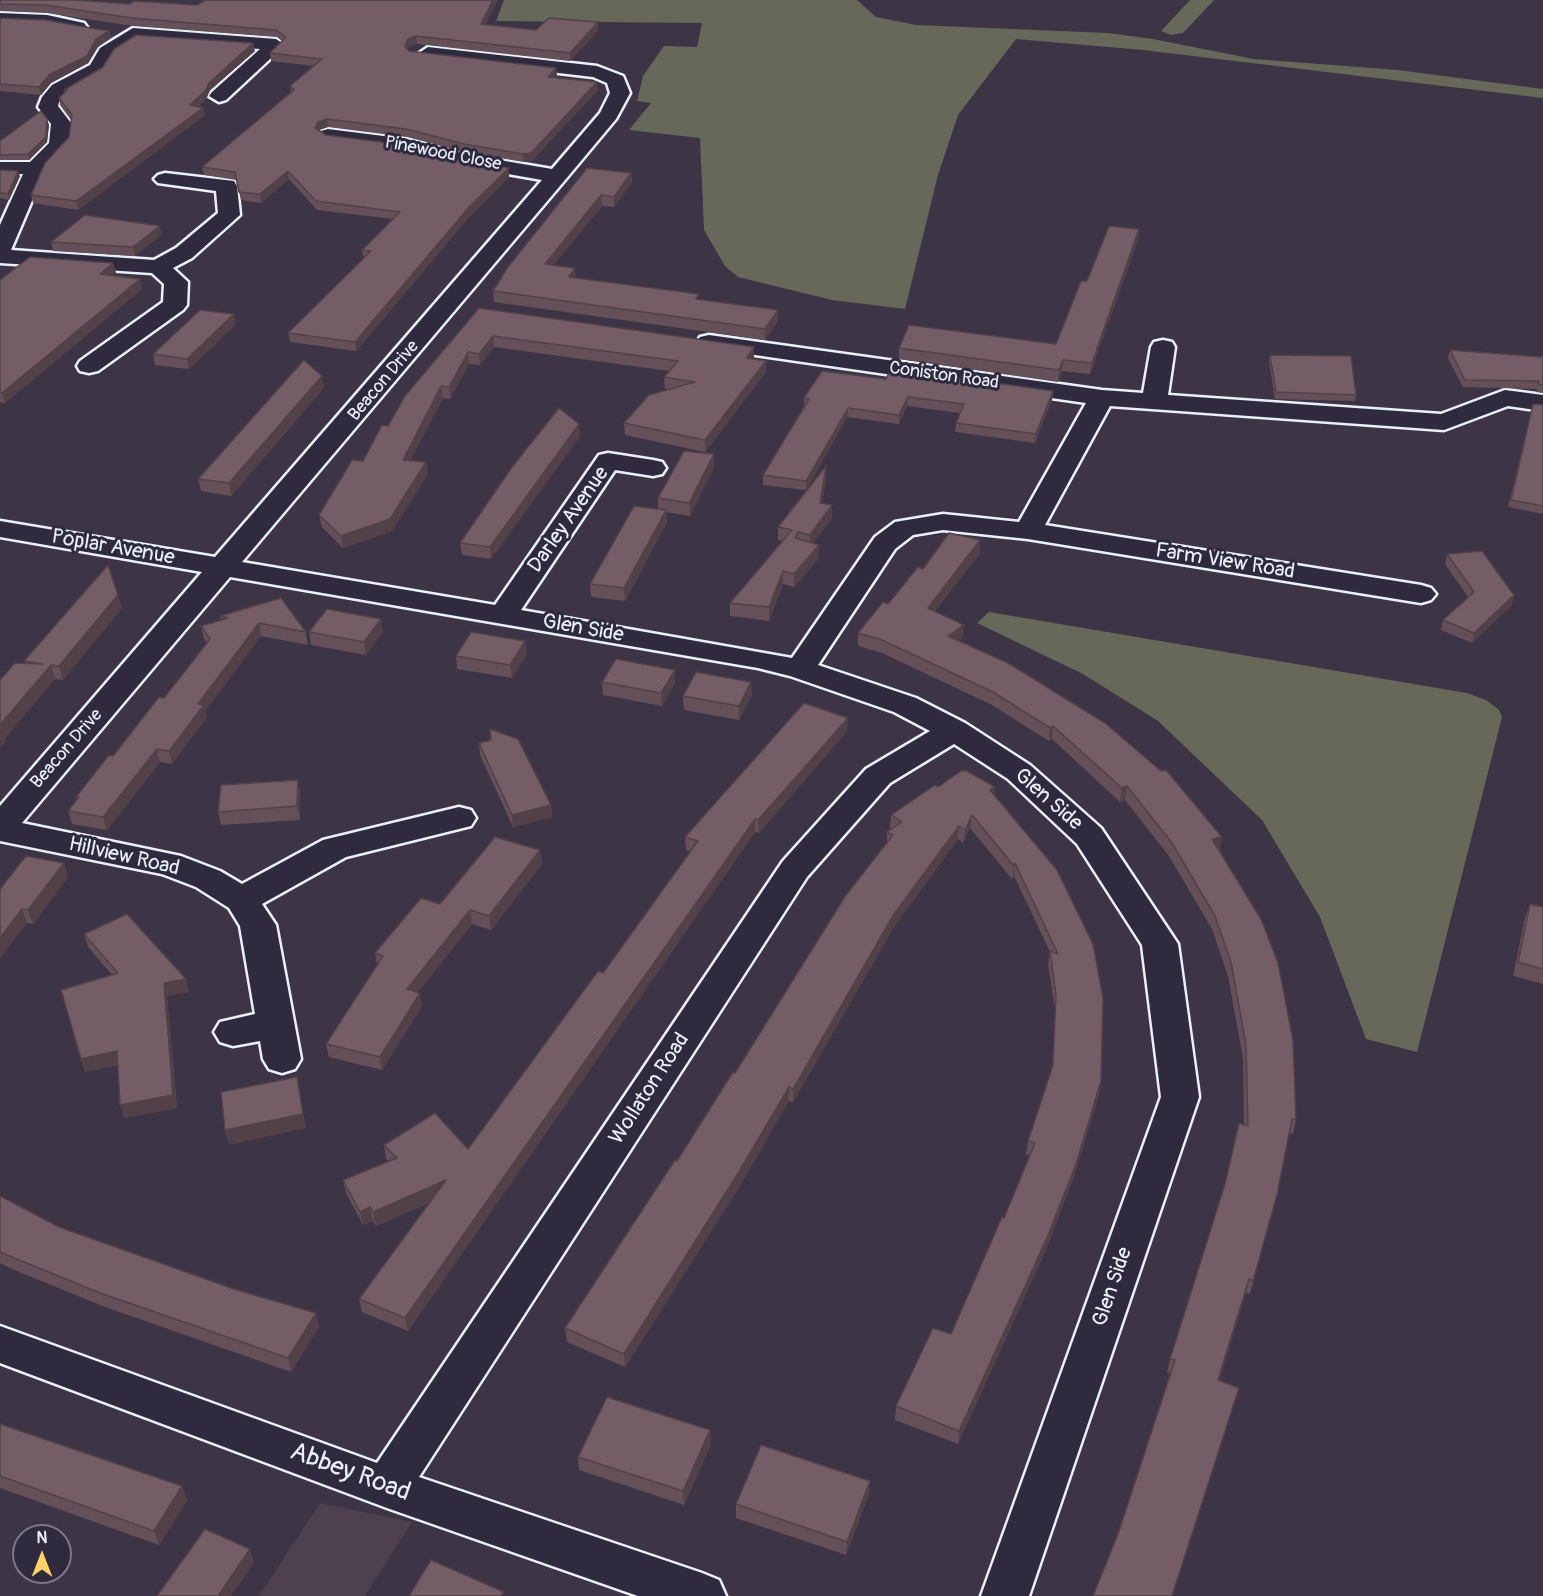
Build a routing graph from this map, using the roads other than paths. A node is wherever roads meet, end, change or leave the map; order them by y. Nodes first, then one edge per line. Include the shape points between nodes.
1 (0, 18) edge
2 (134, 34) junction
3 (417, 52) edge
4 (219, 96) dead end
5 (328, 135) edge
6 (0, 168) edge
7 (36, 168) junction
8 (558, 176) junction
9 (165, 179) dead end
10 (0, 250) edge
11 (0, 256) edge
12 (158, 267) junction
13 (680, 338) edge
14 (1163, 347) dead end
15 (90, 366) dead end
16 (1102, 398) junction
17 (1154, 402) junction
18 (1543, 403) edge
19 (653, 468) dead end
20 (0, 529) edge
21 (1028, 531) junction
22 (226, 567) junction
23 (1421, 594) dead end
24 (503, 615) junction
25 (800, 669) junction
26 (954, 730) junction
27 (459, 818) dead end
28 (0, 829) edge
29 (241, 900) junction
30 (233, 1032) dead end
31 (0, 1344) edge
32 (387, 1487) junction
33 (702, 1596) edge
34 (1005, 1596) edge

1 - 2 street
2 - 4 street via 276,45
2 - 7 street via 107,52 98,69 59,89 49,101 48,107 62,123 59,145
3 - 8 street, Beacon Drive via 597,72 616,80 620,93 609,115
5 - 8 street, Pinewood Close via 407,145 462,160
6 - 7 street
7 - 10 street
8 - 22 street, Beacon Drive via 460,307
9 - 12 street via 226,186 230,215 184,253
11 - 12 street
12 - 15 street via 176,282 175,305
13 - 16 street, Coniston Road
14 - 17 street
16 - 17 street, Coniston Road
16 - 21 street
17 - 18 street, Coniston Road via 1450,433 1505,398
19 - 24 street, Darley Avenue via 608,461
20 - 22 street, Poplar Avenue
21 - 23 street, Farm View Road
21 - 25 street, Farm View Road via 943,522 905,528 879,551
22 - 24 street, Glen Side
22 - 28 street, Beacon Drive
24 - 25 street, Glen Side
25 - 26 street, Glen Side via 905,705
26 - 32 street, Wollaton Road via 878,776 795,869
26 - 34 street, Glen Side via 1019,772 1089,836 1161,944 1180,1097
27 - 29 street via 420,840 335,848
28 - 29 street, Hillview Road via 169,864 208,879
29 - 30 street, Hillview Road via 258,925 279,1042
31 - 32 street, Abbey Road
32 - 33 street, Abbey Road

